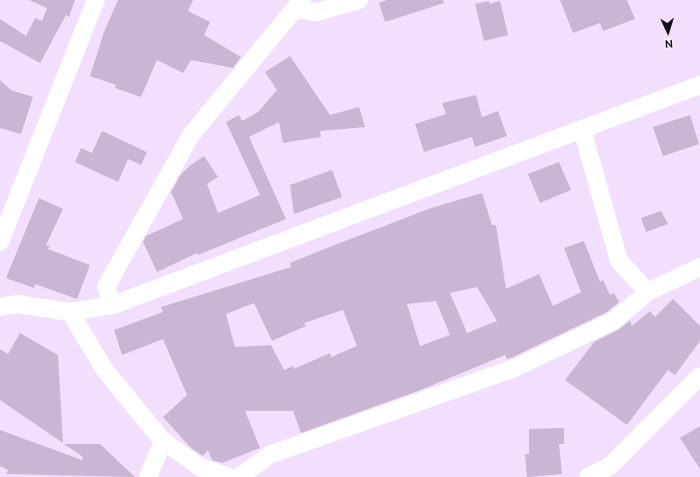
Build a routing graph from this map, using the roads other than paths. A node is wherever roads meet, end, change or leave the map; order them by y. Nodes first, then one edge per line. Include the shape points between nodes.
1 (96, 0) edge
2 (359, 0) edge
3 (300, 4) edge
4 (700, 85) edge
5 (582, 129) junction
6 (0, 242) edge
7 (700, 267) edge
8 (648, 292) junction
9 (113, 306) junction
10 (0, 307) edge
11 (70, 312) junction
12 (700, 376) edge
13 (163, 441) junction
14 (148, 477) edge
15 (229, 477) edge
16 (239, 477) edge
17 (588, 477) edge

1 - 6 street
2 - 3 street via 317,12
3 - 9 street via 191,135 106,287
4 - 5 street
5 - 8 street via 619,261
5 - 9 street
7 - 8 street
8 - 16 street via 613,321 517,368 269,454
9 - 11 street
10 - 11 street via 17,304
11 - 13 street via 104,369
12 - 17 street via 610,466
13 - 14 street
13 - 15 street via 200,467

